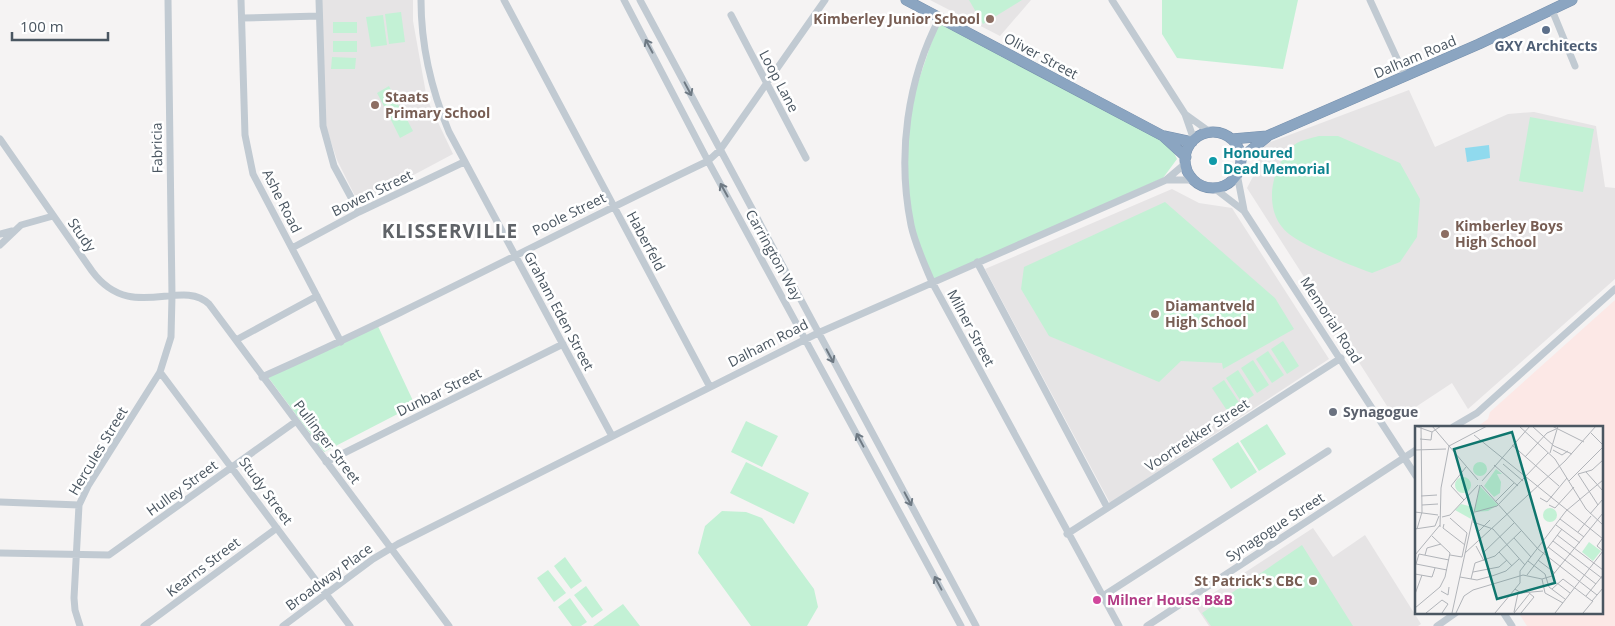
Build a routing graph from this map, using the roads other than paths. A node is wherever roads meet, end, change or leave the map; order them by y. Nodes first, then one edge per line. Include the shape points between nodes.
1 (168, 0) edge
2 (242, 0) edge
3 (319, 0) edge
4 (421, 0) edge
5 (504, 0) edge
6 (624, 0) edge
7 (640, 0) edge
8 (825, 0) edge
9 (906, 0) edge
10 (1112, 0) edge
11 (1370, 0) edge
12 (1572, 0) edge
13 (1552, 10) junction
14 (319, 16) junction
15 (731, 16) dead end
16 (940, 17) junction
17 (242, 18) junction
18 (1575, 66) dead end
19 (1405, 76) junction
20 (767, 84) junction
21 (1185, 114) junction
22 (1210, 132) junction
23 (1164, 136) junction
24 (1267, 136) junction
25 (0, 139) edge
26 (1232, 139) junction
27 (1193, 141) junction
28 (720, 150) junction
29 (806, 158) dead end
30 (1241, 158) junction
31 (1186, 160) junction
32 (708, 161) junction
33 (464, 162) junction
34 (1237, 174) junction
35 (1166, 180) junction
36 (1194, 180) junction
37 (1214, 188) junction
38 (613, 206) junction
39 (1244, 210) junction
40 (359, 212) junction
41 (53, 216) junction
42 (15, 230) junction
43 (2, 233) edge
44 (0, 245) edge
45 (292, 248) junction
46 (515, 254) junction
47 (976, 262) junction
48 (932, 282) junction
49 (1615, 289) edge
50 (172, 296) junction
51 (318, 296) junction
52 (818, 333) junction
53 (236, 340) junction
54 (806, 340) junction
55 (341, 342) junction
56 (563, 344) junction
57 (1341, 358) junction
58 (160, 372) junction
59 (262, 377) junction
60 (710, 388) junction
61 (295, 422) junction
62 (1455, 426) edge
63 (612, 436) junction
64 (1328, 450) dead end
65 (1415, 451) edge
66 (1404, 457) junction
67 (326, 462) junction
68 (233, 467) junction
69 (1415, 474) edge
70 (0, 502) edge
71 (79, 505) junction
72 (1107, 507) junction
73 (277, 528) junction
74 (1067, 534) junction
75 (390, 548) junction
76 (0, 553) edge
77 (76, 556) junction
78 (327, 593) junction
79 (1103, 596) junction
80 (1454, 614) edge
81 (1504, 614) edge
82 (80, 626) edge
83 (144, 626) edge
84 (283, 626) edge
85 (350, 626) edge
86 (449, 626) edge
87 (961, 626) edge
88 (976, 626) edge
89 (1119, 626) edge
90 (1147, 626) edge
91 (1437, 626) edge
92 (1512, 626) edge

1 - 50 street, Fabricia
2 - 17 street, Ashe Road
3 - 14 street
4 - 33 street, Graham Eden Street via 426,67 437,103
5 - 38 street, Haberfeld
32 -> 6 street, Carrington Way
7 -> 28 street, Carrington Way
8 - 20 street, Poole Street
9 - 16 highway, Oliver Street
10 - 21 street
11 - 19 street
12 - 13 highway, Dalham Road
13 - 18 street
13 - 19 highway, Dalham Road
14 - 17 street
14 - 40 street via 322,126 334,166
15 - 20 street, Loop Lane
16 - 23 highway, Oliver Street
16 - 48 street, Milner Street via 917,73 905,152 911,225
17 - 45 street, Ashe Road via 248,159 259,187
19 - 24 highway, Dalham Road
20 - 28 street, Poole Street
20 - 29 street, Loop Lane
21 - 22 street
21 - 27 street
22 - 26 highway
22 - 27 highway
23 - 27 highway, Oliver Street
23 - 31 highway, Oliver Street
24 - 26 highway, Dalham Road
24 - 30 highway, Dalham Road
25 - 41 street, Study
26 - 30 highway
27 - 31 highway
28 - 32 street, Poole Street
28 - 52 street, Carrington Way
30 - 34 highway
31 - 35 street, Dalham Road
31 - 36 highway
32 - 38 street, Poole Street
54 -> 32 street, Carrington Way
33 - 40 street, Bowen Street
33 - 46 street, Graham Eden Street
34 - 37 highway via 1224,185
34 - 39 street
35 - 36 street, Dalham Road
35 - 47 street, Dalham Road
36 - 37 highway
37 - 39 street, Memorial Road
38 - 46 street, Poole Street
38 - 60 street, Haberfeld
39 - 57 street, Memorial Road
40 - 45 street, Bowen Street
41 - 42 street via 26,223
41 - 50 street, Study via 105,287 127,297
42 - 43 street
42 - 44 street
45 - 51 street, Ashe Road
46 - 55 street, Poole Street
46 - 56 street, Graham Eden Street
47 - 48 street, Dalham Road
47 - 72 street
48 - 52 street, Dalham Road
48 - 74 street, Milner Street
49 - 62 street via 1477,413
50 - 53 street, Pullinger Street via 192,296 206,301
50 - 58 street, Hercules Street via 171,337
51 - 53 street
51 - 55 street, Ashe Road
52 - 54 street, Dalham Road
52 -> 88 street, Carrington Way
53 - 59 street, Pullinger Street
54 - 60 street, Dalham Road
87 -> 54 street, Carrington Way
55 - 59 street, Poole Street
56 - 63 street, Graham Eden Street
56 - 67 street, Dunbar Street
57 - 66 street, Memorial Road
57 - 72 street, Voortrekker Street
58 - 68 street, Study Street
58 - 71 street, Hercules Street
59 - 61 street, Pullinger Street
60 - 63 street, Dalham Road
61 - 67 street, Pullinger Street
61 - 68 street, Hulley Street
63 - 75 street, Dalham Road
64 - 79 street
65 - 66 street, Synagogue Street
66 - 69 street, Memorial Road
66 - 90 street, Synagogue Street
67 - 75 street, Pullinger Street
68 - 73 street, Study Street
68 - 77 street, Hulley Street via 114,553
70 - 71 street
71 - 77 street, Hercules Street
72 - 74 street, Voortrekker Street
73 - 78 street, Study Street
73 - 83 street, Kearns Street
74 - 79 street, Milner Street
75 - 78 street, Broadway Place
75 - 86 street, Pullinger Street
76 - 77 street, Hulley Street
77 - 82 street, Hercules Street via 75,610
78 - 84 street, Broadway Place
78 - 85 street, Study Street
79 - 89 street, Milner Street
80 - 91 street
81 - 92 street

